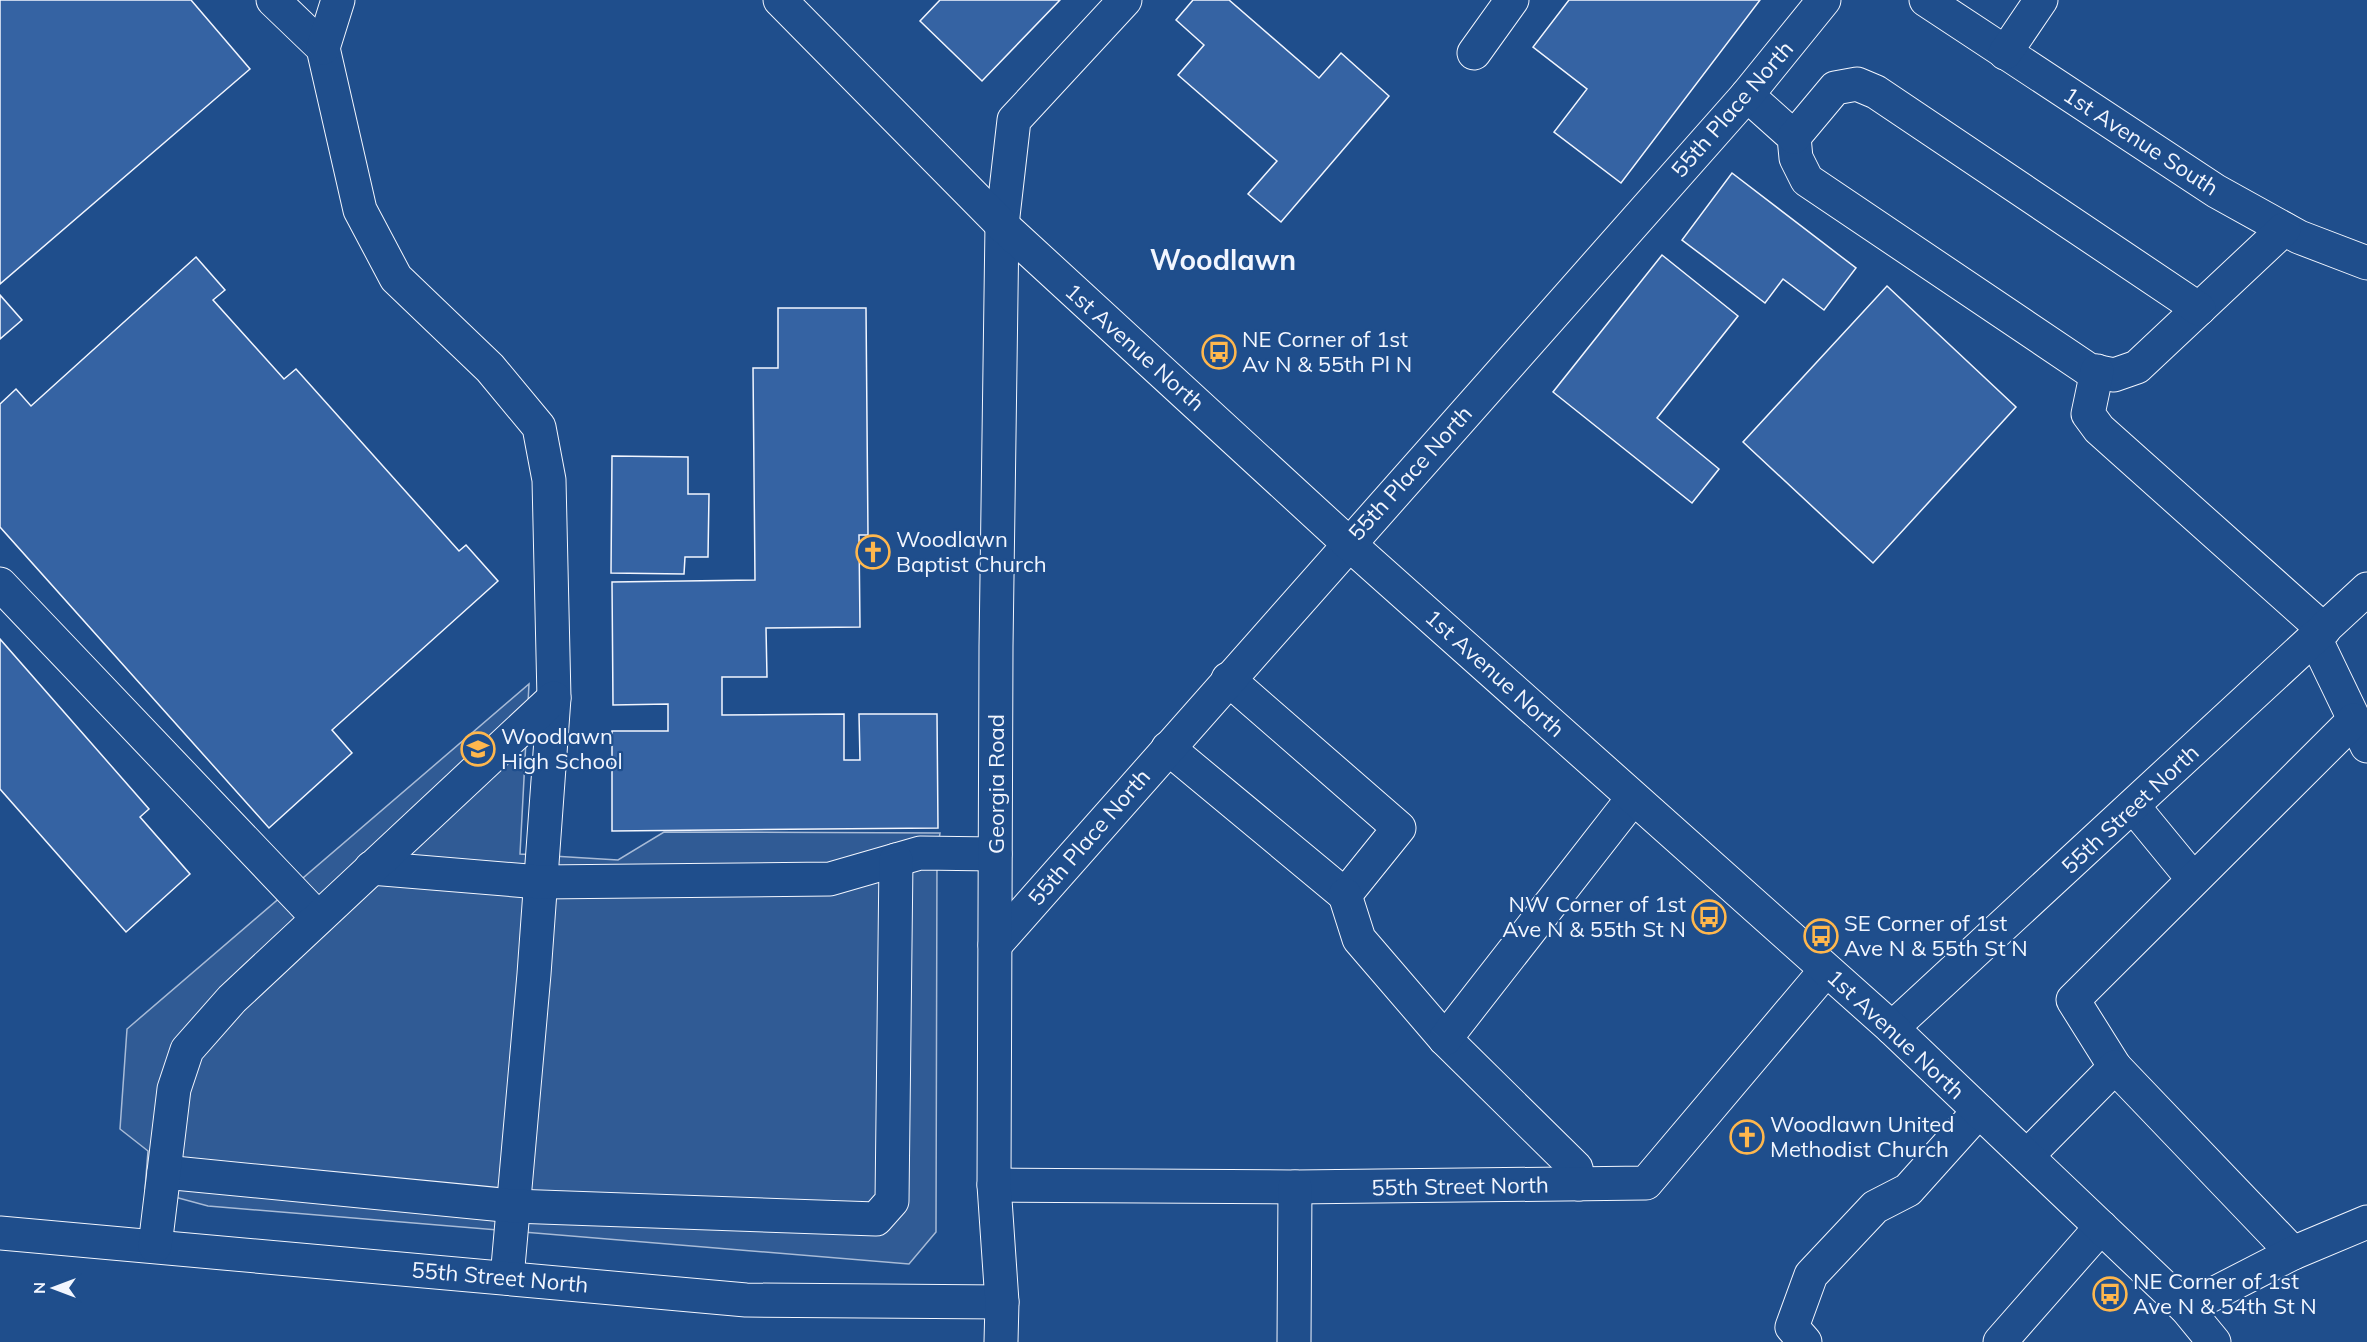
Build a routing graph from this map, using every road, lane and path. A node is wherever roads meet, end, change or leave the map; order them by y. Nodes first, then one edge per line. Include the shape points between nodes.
1 (273, 0) edge
2 (338, 0) edge
3 (780, 0) edge
4 (1125, 0) edge
5 (1512, 0) edge
6 (1824, 0) edge
7 (1926, 0) edge
8 (2041, 0) edge
9 (323, 48) junction
10 (1474, 53) dead end
11 (2005, 53) junction
12 (1746, 95) junction
13 (1794, 137) junction
14 (1002, 225) junction
15 (2284, 229) junction
16 (2367, 263) edge
17 (2199, 309) junction
18 (2097, 371) junction
19 (1348, 543) junction
20 (0, 584) edge
21 (2367, 589) edge
22 (2320, 634) junction
23 (1228, 679) junction
24 (554, 698) junction
25 (2361, 733) edge
26 (1168, 748) junction
27 (1633, 798) junction
28 (2133, 806) junction
29 (995, 854) junction
30 (896, 860) junction
31 (371, 868) junction
32 (2193, 879) junction
33 (540, 882) junction
34 (1345, 895) junction
35 (318, 918) junction
36 (995, 945) junction
37 (1826, 970) junction
38 (1892, 1028) junction
39 (1444, 1039) junction
40 (2115, 1067) junction
41 (1979, 1111) junction
42 (2027, 1156) junction
43 (164, 1172) junction
44 (1579, 1184) junction
45 (994, 1185) junction
46 (1295, 1187) junction
47 (513, 1206) junction
48 (2367, 1222) edge
49 (2101, 1227) junction
50 (0, 1233) edge
51 (155, 1246) junction
52 (2293, 1253) junction
53 (507, 1278) junction
54 (1002, 1302) junction
55 (2186, 1308) junction
56 (1001, 1342) edge
57 (1293, 1342) edge
58 (1805, 1342) edge
59 (2000, 1342) edge
60 (2214, 1342) edge

1 - 9 street
2 - 9 street
3 - 14 street, 1st Avenue North
4 - 14 street, Georgia Road via 1014,120
5 - 10 street
6 - 12 street, 55th Place North
7 - 11 street, 1st Avenue South
8 - 11 street
9 - 24 street via 360,210 396,278 490,368 538,427 549,480
11 - 15 street, 1st Avenue South via 2217,191
12 - 13 street
12 - 19 street, 55th Place North
13 - 17 street via 1835,88 1857,84 1876,92
13 - 18 street via 1796,158 1807,180 2089,370
14 - 19 street, 1st Avenue North
14 - 29 street, Georgia Road
15 - 16 street, 1st Avenue South
15 - 17 street
17 - 18 street via 2137,367 2114,375
18 - 22 street via 2088,414 2099,429
19 - 23 street, 55th Place North
19 - 27 street, 1st Avenue North
20 - 35 street
21 - 22 street, 55th Street North
22 - 25 street
22 - 28 street, 55th Street North
23 - 26 street, 55th Place North
23 - 34 street via 1399,828
24 - 31 street
24 - 33 street
25 - 32 street
26 - 34 street
26 - 36 street, 55th Place North
27 - 37 street, 1st Avenue North
27 - 39 street
28 - 32 street
28 - 38 street, 55th Street North
29 - 30 street via 920,853
29 - 36 street, Georgia Road
30 - 33 street via 830,879
30 - 47 street via 891,1201 876,1219
31 - 33 street
31 - 35 street
32 - 40 street via 2073,1000
33 - 47 street
34 - 39 street via 1359,939
35 - 43 street via 232,999 188,1050 174,1089
36 - 45 street, Georgia Road
37 - 38 street, 1st Avenue North
37 - 44 street, 55th Street North via 1647,1183
38 - 41 street, 1st Avenue North
39 - 44 street via 1576,1168
40 - 42 street
40 - 52 street
41 - 42 street, 1st Avenue North
41 - 58 street via 1908,1190 1875,1207 1811,1275 1792,1327
42 - 49 street, 1st Avenue North
43 - 47 street
43 - 51 street
44 - 46 street, 55th Street North
45 - 46 street, 55th Street North
45 - 54 street, Georgia Road
46 - 57 street
47 - 53 street
48 - 52 street
49 - 55 street, 1st Avenue North
49 - 59 street
50 - 51 street, 55th Street North
51 - 53 street, 55th Street North
52 - 55 street
53 - 54 street, 55th Street North via 746,1300
54 - 56 street, Georgia Road
55 - 60 street, 1st Avenue North

